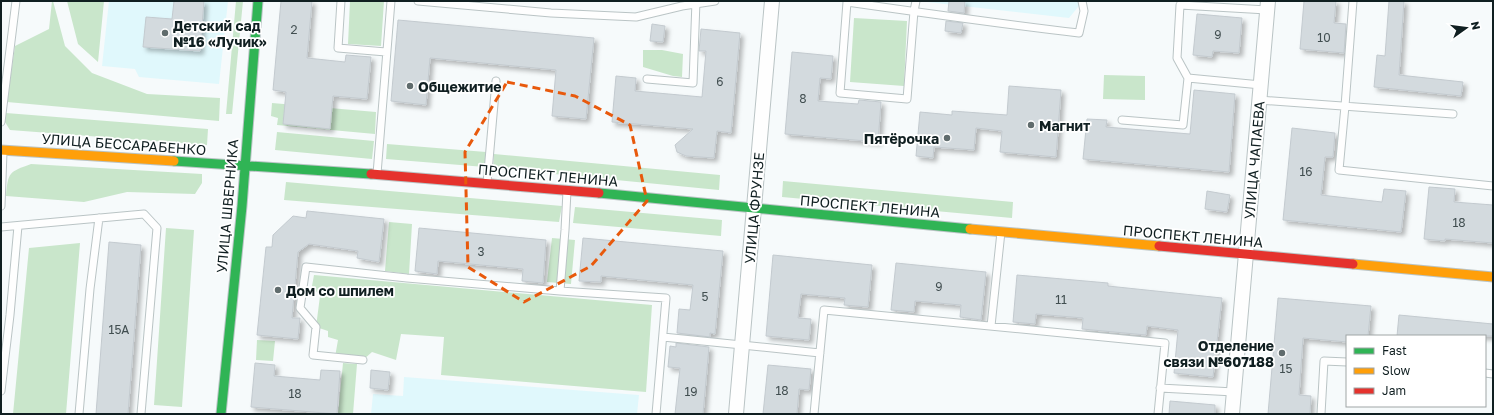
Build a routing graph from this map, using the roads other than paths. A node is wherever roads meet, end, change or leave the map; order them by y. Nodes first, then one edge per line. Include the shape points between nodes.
1 (16, 1) edge
2 (258, 1) edge
3 (341, 1) edge
4 (390, 1) edge
5 (418, 1) edge
6 (715, 1) edge
7 (772, 1) edge
8 (844, 1) edge
9 (916, 1) edge
10 (1082, 1) edge
11 (1353, 1) edge
12 (695, 3) edge
13 (1203, 4) edge
14 (1268, 6) edge
15 (914, 11) junction
16 (386, 52) junction
17 (1188, 78) junction
18 (647, 79) dead end
19 (496, 81) dead end
20 (1261, 85) junction
21 (1259, 100) junction
22 (1345, 106) junction
23 (1453, 114) dead end
24 (1122, 120) dead end
25 (1, 122) edge
26 (2, 150) edge
27 (245, 166) junction
28 (377, 175) junction
29 (486, 183) junction
30 (1493, 186) edge
31 (567, 190) junction
32 (1, 206) edge
33 (754, 208) junction
34 (99, 218) junction
35 (18, 226) junction
36 (1, 227) edge
37 (1001, 232) junction
38 (1245, 255) junction
39 (1493, 277) edge
40 (560, 291) junction
41 (991, 326) junction
42 (663, 337) junction
43 (742, 345) junction
44 (820, 353) junction
45 (363, 360) dead end
46 (1346, 362) edge
47 (1160, 388) junction
48 (1, 391) edge
49 (1234, 392) junction
50 (79, 414) edge
51 (141, 414) edge
52 (221, 414) edge
53 (656, 414) edge
54 (736, 414) edge
55 (814, 414) edge
56 (1158, 414) edge
57 (1232, 414) edge
58 (1321, 414) edge

1 - 25 lane
2 - 27 street, УЛИЦА ШВЕРНИКА
3 - 16 lane via 338,48
4 - 16 lane
5 - 12 lane via 551,13 636,17
6 - 12 lane
7 - 33 street, УЛИЦА ФРУНЗЕ
8 - 15 lane
8 - 15 lane via 840,93 907,99
9 - 15 lane
10 - 15 lane via 1084,11 1078,33
11 - 22 lane
12 - 18 lane via 692,83
13 - 14 lane
13 - 17 lane via 1180,5 1177,58
14 - 20 street, УЛИЦА ЧАПАЕВА
16 - 28 lane
17 - 20 lane
17 - 24 lane via 1183,125
19 - 29 lane
20 - 21 street, УЛИЦА ЧАПАЕВА
21 - 22 lane
21 - 38 street, УЛИЦА ЧАПАЕВА
22 - 23 lane
22 - 30 lane via 1339,170
26 - 27 street, УЛИЦА БЕССАРАБЕНКО
26 - 32 lane
27 - 28 street, ПРОСПЕКТ ЛЕНИНА
27 - 52 street, УЛИЦА ШВЕРНИКА
28 - 29 street, ПРОСПЕКТ ЛЕНИНА
29 - 31 street, ПРОСПЕКТ ЛЕНИНА
31 - 33 street, ПРОСПЕКТ ЛЕНИНА
31 - 40 lane
33 - 37 street, ПРОСПЕКТ ЛЕНИНА
33 - 43 street, УЛИЦА ФРУНЗЕ
34 - 35 lane
34 - 50 lane
34 - 51 lane via 144,214 156,228
35 - 36 lane
35 - 48 lane
37 - 38 street, ПРОСПЕКТ ЛЕНИНА
37 - 41 lane
38 - 39 street, ПРОСПЕКТ ЛЕНИНА
38 - 49 street, УЛИЦА ЧАПАЕВА
40 - 42 lane via 666,298
40 - 45 lane via 306,267 300,308 316,327 313,355
41 - 44 lane via 824,310
41 - 47 lane via 1165,343
42 - 43 lane
42 - 53 lane
43 - 44 lane
43 - 54 street, УЛИЦА ФРУНЗЕ
44 - 55 lane
46 - 58 lane via 1324,361
47 - 49 lane
47 - 56 lane
49 - 57 street, УЛИЦА ЧАПАЕВА

